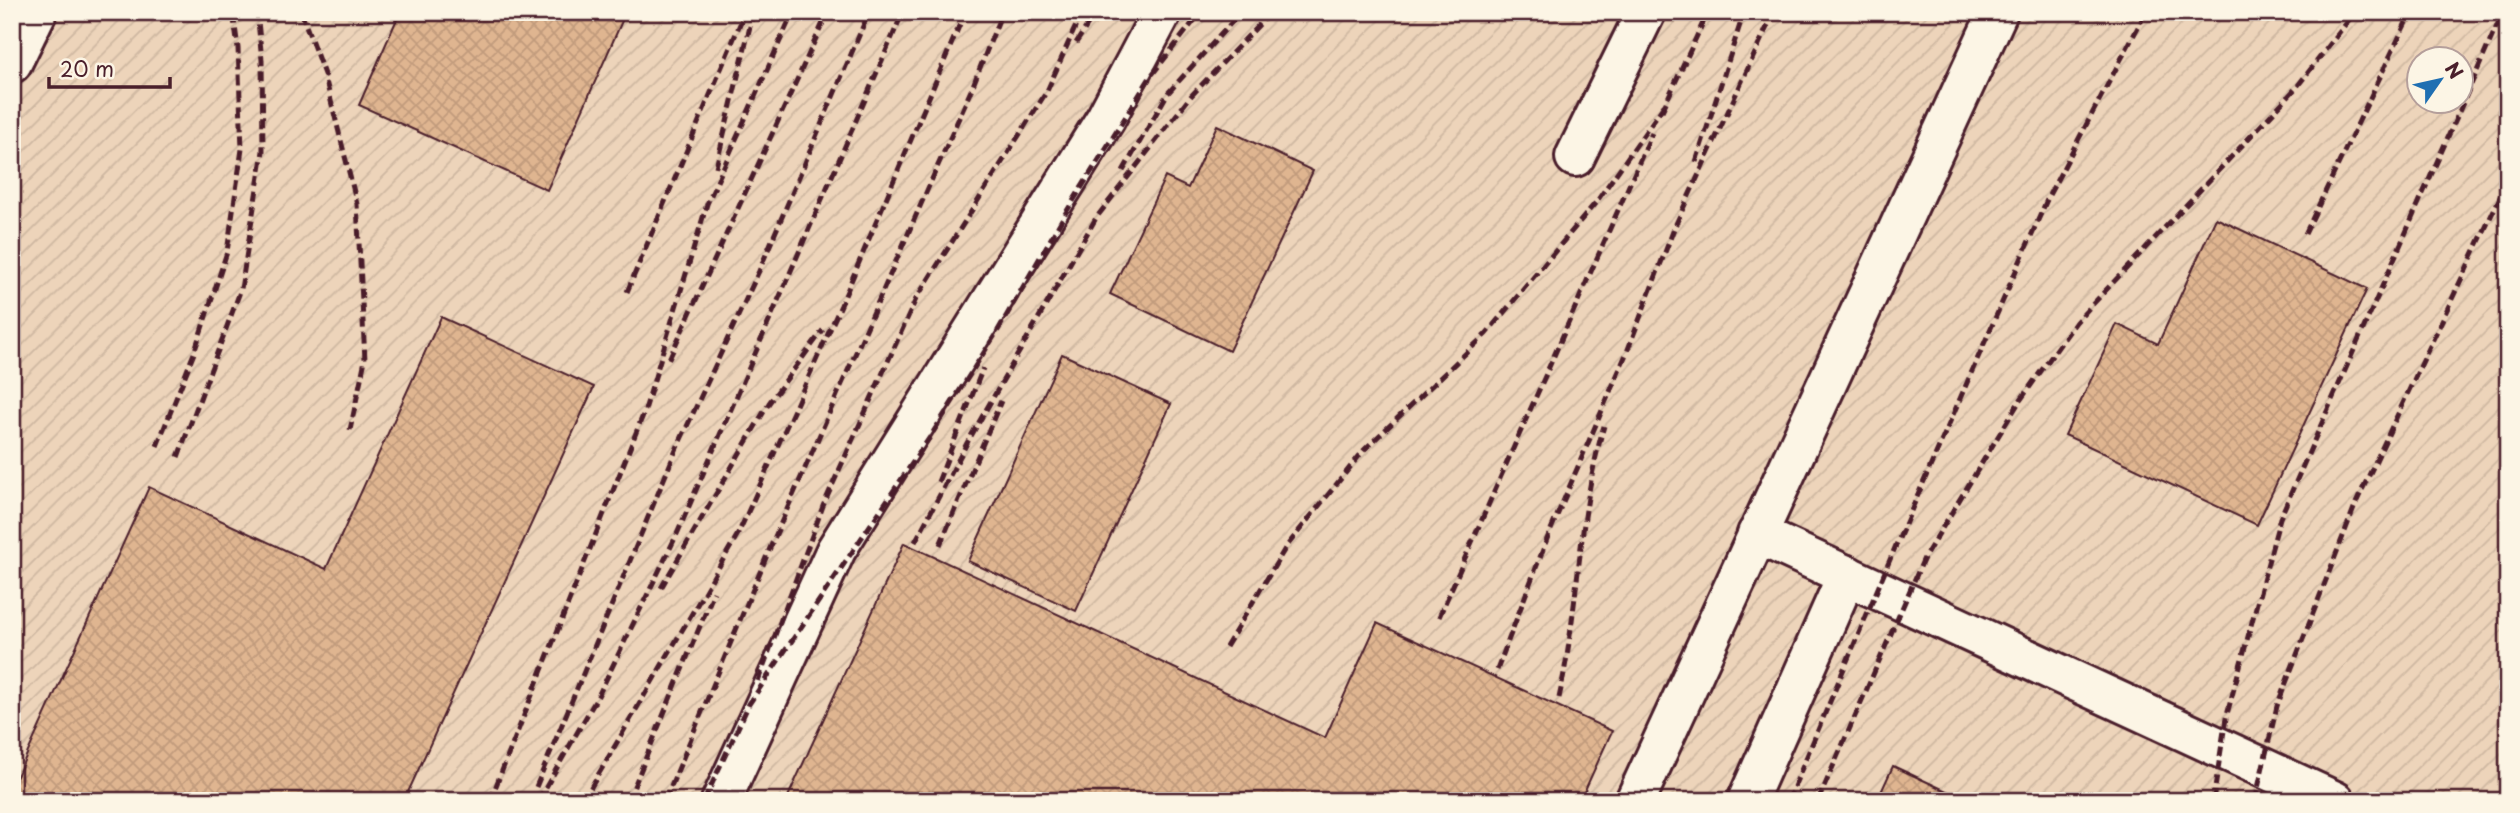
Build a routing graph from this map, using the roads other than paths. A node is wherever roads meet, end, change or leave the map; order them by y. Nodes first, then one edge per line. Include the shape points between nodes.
1 (37, 12) edge
2 (1161, 12) edge
3 (1646, 12) edge
4 (1998, 12) edge
5 (12, 63) edge
6 (1576, 157) dead end
7 (1757, 534) junction
8 (1847, 575) junction
9 (721, 801) edge
10 (1635, 801) edge
11 (1747, 801) edge
12 (2335, 801) edge

1 - 5 lane
2 - 9 lane via 1106,118 836,550
3 - 6 lane
4 - 7 lane
7 - 8 lane
7 - 10 lane
8 - 11 lane
8 - 12 lane

